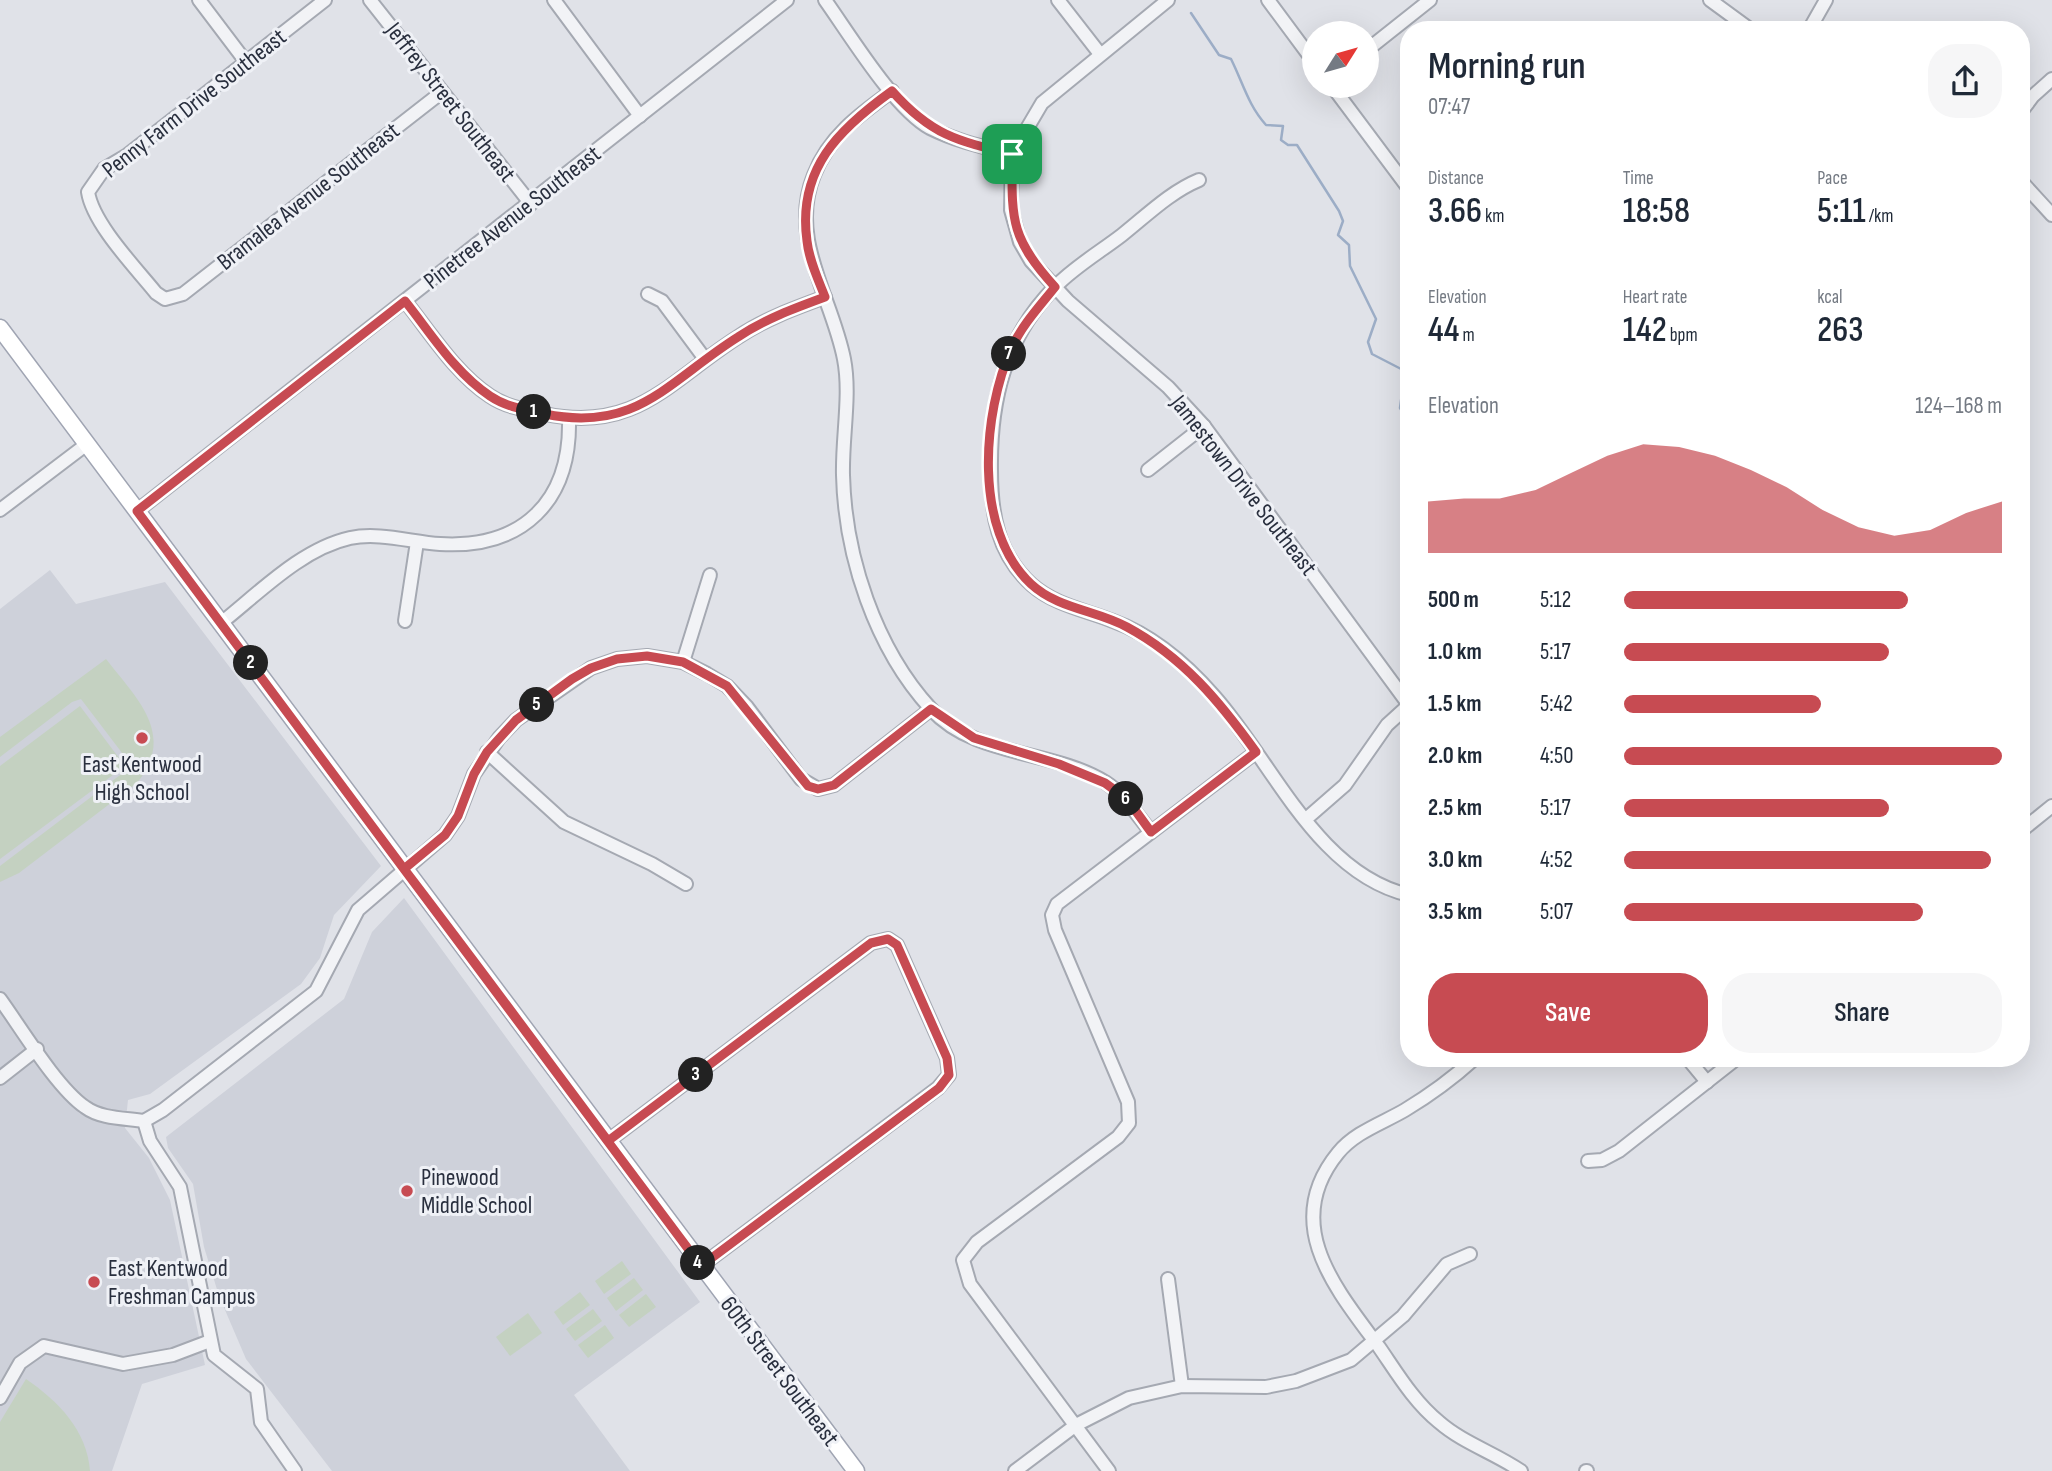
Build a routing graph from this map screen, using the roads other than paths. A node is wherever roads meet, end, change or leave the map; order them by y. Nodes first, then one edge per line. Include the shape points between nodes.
1 (199, 0) edge
2 (325, 0) edge
3 (370, 0) edge
4 (554, 0) edge
5 (787, 0) edge
6 (825, 0) edge
7 (1058, 0) edge
8 (1168, 0) edge
9 (1268, 0) edge
10 (1430, 0) edge
11 (1710, 0) edge
12 (1826, 0) edge
13 (1404, 21) edge
14 (1739, 21) edge
15 (1814, 21) edge
16 (1400, 24) edge
17 (1379, 40) edge
18 (1302, 46) edge
19 (1100, 54) junction
20 (247, 62) junction
21 (2052, 79) edge
22 (892, 91) junction
23 (442, 92) junction
24 (1341, 98) edge
25 (2030, 100) edge
26 (640, 116) junction
27 (1012, 154) junction
28 (1400, 177) edge
29 (1199, 180) dead end
30 (2030, 191) edge
31 (531, 204) junction
32 (2052, 215) edge
33 (1055, 287) junction
34 (649, 294) dead end
35 (825, 297) junction
36 (174, 298) joint
37 (405, 301) junction
38 (0, 328) edge
39 (705, 359) junction
40 (569, 419) junction
41 (1204, 426) junction
42 (87, 443) junction
43 (1148, 470) dead end
44 (0, 510) edge
45 (137, 511) junction
46 (417, 542) junction
47 (710, 575) dead end
48 (405, 621) dead end
49 (221, 622) junction
50 (683, 662) junction
51 (1400, 693) edge
52 (931, 709) junction
53 (1400, 713) edge
54 (487, 752) junction
55 (1256, 752) junction
56 (2052, 806) edge
57 (1306, 819) junction
58 (2030, 824) edge
59 (1151, 832) junction
60 (404, 869) junction
61 (686, 884) dead end
62 (1400, 892) edge
63 (0, 999) edge
64 (37, 1049) junction
65 (1464, 1067) edge
66 (1695, 1067) edge
67 (1726, 1067) edge
68 (0, 1078) edge
69 (1707, 1082) junction
70 (144, 1121) junction
71 (608, 1141) junction
72 (1588, 1161) dead end
73 (1470, 1254) dead end
74 (701, 1266) junction
75 (1168, 1279) dead end
76 (210, 1341) junction
77 (1375, 1342) junction
78 (1182, 1386) junction
79 (0, 1398) edge
80 (1076, 1425) junction
81 (295, 1471) edge
82 (856, 1471) edge
83 (1016, 1471) edge
84 (1109, 1471) edge
85 (1521, 1471) edge

1 - 20 street
2 - 20 street, Penny Farm Drive Southeast
3 - 23 street, Jeffrey Street Southeast
4 - 26 street
5 - 26 street, Pinetree Avenue Southeast
6 - 22 street
7 - 19 street
8 - 19 street
9 - 18 street
10 - 13 street
11 - 14 street
12 - 15 street
16 - 17 street
19 - 27 street via 1042,103
20 - 36 street, Penny Farm Drive Southeast via 104,169 88,192 89,201 122,251 156,293
21 - 25 street
22 - 27 street via 928,126 955,139
22 - 35 street via 842,131 813,176 807,242
23 - 31 street, Jeffrey Street Southeast
23 - 36 street, Bramalea Avenue Southeast
24 - 28 street
26 - 31 street, Pinetree Avenue Southeast
27 - 33 street, Jamestown Drive Southeast via 1011,210 1016,230 1031,261
29 - 33 street via 1168,198
30 - 32 street
31 - 37 street, Pinetree Avenue Southeast
33 - 41 street, Jamestown Drive Southeast via 1168,387
33 - 55 street via 1018,335 995,401 990,498 1000,541 1029,582 1055,601 1126,626 1175,658 1215,696
34 - 39 street via 662,301
35 - 39 street via 785,311
35 - 52 street via 845,361 843,475 851,549 885,639
37 - 40 street via 467,377 489,396 512,407
37 - 45 street, Pinetree Avenue Southeast
38 - 42 main road, 60th Street Southeast
39 - 40 street via 655,397 628,411
40 - 46 street via 570,446 564,471 550,501 521,528 486,543
41 - 43 street
41 - 51 street, Jamestown Drive Southeast
42 - 44 street
42 - 45 main road, 60th Street Southeast
45 - 49 main road, 60th Street Southeast
46 - 48 street
46 - 49 street via 370,536 332,543
47 - 50 street
49 - 60 main road, 60th Street Southeast
50 - 52 street via 727,686 801,779 818,789 834,785
50 - 54 street via 647,656 591,668 516,720
52 - 59 street via 974,738 1105,783 1127,799
53 - 57 street via 1387,724 1345,785
54 - 60 street via 445,835
54 - 61 street via 564,822
55 - 57 street
55 - 59 street
56 - 58 street
57 - 62 street via 1353,870
59 - 80 street via 1057,904 1052,915 1128,1102 1129,1123 1118,1137 977,1242 963,1260 970,1284
60 - 70 street via 358,910 316,991
60 - 71 main road, 60th Street Southeast
63 - 64 street
64 - 68 street
64 - 70 street via 85,1107
65 - 77 street via 1339,1152 1315,1200 1313,1226 1320,1260
66 - 69 street
67 - 69 street
69 - 72 street via 1619,1151
70 - 76 street via 150,1141 180,1187
71 - 74 main road, 60th Street Southeast
71 - 74 street via 871,943 888,939 902,953 947,1058 949,1075 939,1088
73 - 77 street via 1447,1264
74 - 82 main road, 60th Street Southeast
75 - 78 street
76 - 79 street via 173,1355 123,1364 44,1346 20,1363
76 - 81 street via 214,1355 257,1389 261,1422
77 - 78 street via 1350,1360 1296,1381 1266,1387
77 - 85 street via 1431,1415
78 - 80 street via 1129,1398
80 - 83 street
80 - 84 street

